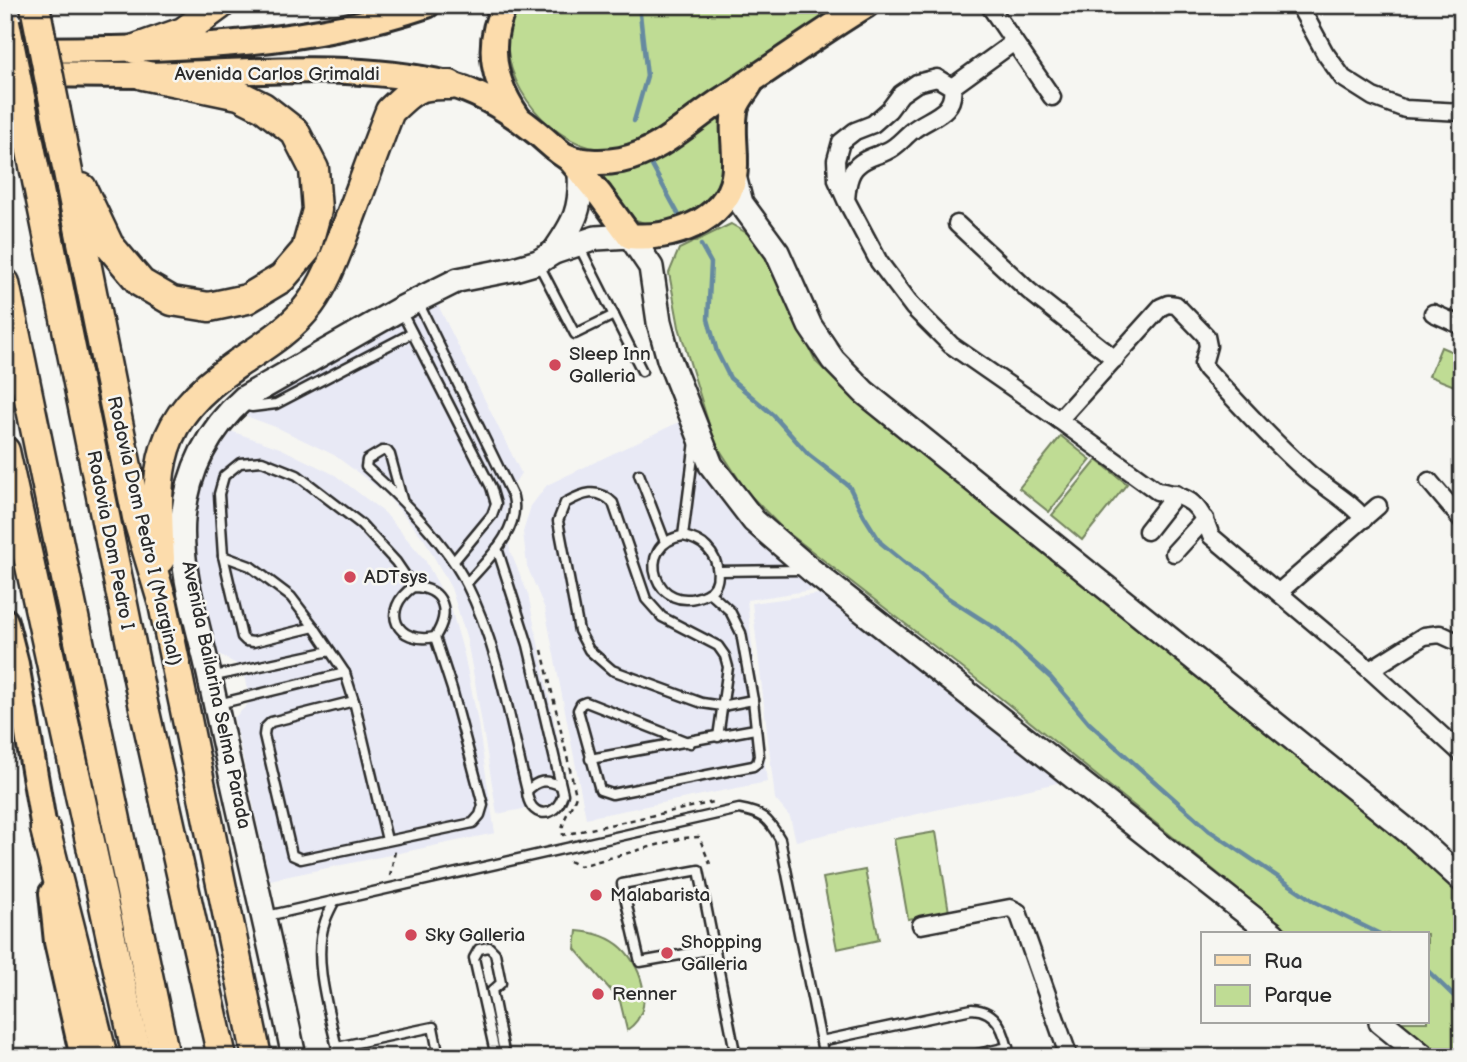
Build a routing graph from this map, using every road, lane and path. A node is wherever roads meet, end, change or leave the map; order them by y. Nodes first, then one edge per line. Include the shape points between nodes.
1 (35, 5) edge
2 (220, 5) edge
3 (427, 5) edge
4 (505, 5) edge
5 (866, 5) edge
6 (989, 5) edge
7 (1299, 5) edge
8 (848, 13) edge
9 (5, 22) edge
10 (1014, 42) junction
11 (5, 50) edge
12 (139, 62) junction
13 (5, 74) edge
14 (750, 84) junction
15 (450, 85) junction
16 (953, 87) junction
17 (1052, 97) dead end
18 (1462, 112) edge
19 (518, 118) junction
20 (64, 153) junction
21 (574, 164) junction
22 (734, 176) junction
23 (846, 200) junction
24 (957, 224) dead end
25 (631, 236) junction
26 (578, 244) junction
27 (546, 257) junction
28 (5, 283) edge
29 (408, 305) junction
30 (1433, 313) dead end
31 (614, 314) junction
32 (1462, 326) edge
33 (412, 333) junction
34 (1115, 359) junction
35 (642, 370) dead end
36 (237, 404) junction
37 (1059, 420) junction
38 (697, 432) junction
39 (5, 451) edge
40 (639, 474) dead end
41 (1429, 481) dead end
42 (1176, 494) junction
43 (402, 499) junction
44 (1378, 506) dead end
45 (1205, 519) junction
46 (1364, 519) junction
47 (1462, 520) edge
48 (1147, 531) dead end
49 (683, 536) junction
50 (665, 542) junction
51 (498, 548) junction
52 (1174, 553) dead end
53 (223, 556) junction
54 (454, 561) junction
55 (811, 570) junction
56 (719, 571) junction
57 (467, 583) junction
58 (413, 587) junction
59 (1279, 592) junction
60 (710, 593) junction
61 (163, 604) junction
62 (5, 621) edge
63 (314, 627) junction
64 (435, 637) junction
65 (1461, 644) edge
66 (330, 651) junction
67 (1370, 670) junction
68 (345, 673) junction
69 (209, 677) junction
70 (753, 700) junction
71 (354, 701) junction
72 (215, 705) junction
73 (722, 706) junction
74 (755, 729) junction
75 (718, 737) junction
76 (690, 743) junction
77 (1462, 754) edge
78 (590, 759) junction
79 (559, 785) junction
80 (527, 791) junction
81 (596, 827) dead end
82 (45, 829) junction
83 (563, 835) dead end
84 (397, 839) junction
85 (387, 840) junction
86 (569, 861) dead end
87 (711, 867) dead end
88 (1462, 880) edge
89 (387, 889) junction
90 (334, 902) junction
91 (265, 916) junction
92 (921, 925) dead end
93 (1270, 932) edge
94 (714, 949) junction
95 (1383, 1024) edge
96 (5, 1030) edge
97 (821, 1041) junction
98 (337, 1047) junction
99 (1008, 1047) junction
100 (10, 1057) edge
101 (83, 1057) edge
102 (103, 1057) edge
103 (137, 1057) edge
104 (165, 1057) edge
105 (222, 1057) edge
106 (257, 1057) edge
107 (294, 1057) edge
108 (339, 1057) edge
109 (439, 1057) edge
110 (496, 1057) edge
111 (505, 1057) edge
112 (736, 1057) edge
113 (824, 1057) edge
114 (964, 1057) edge
115 (1010, 1057) edge
116 (1069, 1057) edge
117 (1424, 1057) edge

1 - 20 highway, Rodovia Dom Pedro I (Marginal), bridge
2 - 12 highway
3 - 12 main road, Avenida Carlos Grimaldi via 381,21 303,37
4 - 19 main road via 493,53 499,83
5 - 8 main road
6 - 10 street
7 - 18 street via 1343,78 1373,97 1405,109
8 - 14 main road
9 - 105 highway, Rodovia Dom Pedro I, bridge via 143,703
10 - 16 street
10 - 17 street
11 - 12 main road, Avenida Carlos Grimaldi
12 - 13 main road, Avenida Carlos Grimaldi
12 - 15 main road, Avenida Carlos Grimaldi via 379,72
12 - 20 highway via 239,95 295,132 314,169 317,211 306,250 282,278 247,299 209,307 172,302 141,283 109,245
14 - 21 main road via 657,147 622,160
14 - 22 main road via 736,107
15 - 19 main road, Avenida Carlos Grimaldi
15 - 61 highway via 426,85 390,111 331,267 313,300 295,323 217,377 188,406 167,440 157,496
16 - 23 street via 951,105 940,115 893,148 855,166
16 - 23 street via 937,78 918,83 873,124 841,142 837,180
19 - 21 main road, Avenida Carlos Grimaldi
20 - 61 highway, Rodovia Dom Pedro I (Marginal) via 137,517
21 - 25 main road, Avenida Carlos Grimaldi
21 - 27 street via 580,207 572,227
22 - 25 main road via 717,207 691,227 650,238
22 - 88 street via 741,203 777,252 810,326 833,360 864,392 1415,837
23 - 37 street via 879,262 913,307 951,345
24 - 34 street via 1028,291
25 - 26 street, Avenida Bailarina Selma Parada
25 - 38 street via 651,267 669,359
26 - 27 street, Avenida Bailarina Selma Parada
26 - 31 lane
27 - 29 street, Avenida Bailarina Selma Parada via 458,280
27 - 31 lane via 575,334
28 - 104 highway
29 - 33 lane
29 - 36 street, Avenida Bailarina Selma Parada
29 - 51 lane via 513,497 513,522
30 - 32 street
31 - 35 lane
33 - 36 lane via 276,404
33 - 54 lane via 496,504
34 - 37 street
34 - 46 street via 1161,307 1176,305 1206,335 1206,369 1286,453
36 - 69 street, Avenida Bailarina Selma Parada via 196,461 183,520 186,569
37 - 42 street via 1157,491
38 - 49 lane
38 - 55 street via 711,465 754,521
39 - 103 highway
40 - 50 lane
41 - 47 street
42 - 45 street via 1194,502
42 - 48 street
43 - 43 lane via 390,455 382,451 367,460 366,467
43 - 54 lane
44 - 46 street
45 - 52 street
45 - 59 street via 1211,536
46 - 59 street
49 - 50 lane
49 - 56 lane via 707,547
50 - 60 lane via 655,557 654,574 662,589 677,599
51 - 57 lane
51 - 79 lane via 528,645
53 - 58 lane via 219,494 224,476 240,463 262,461 297,475 361,524
53 - 63 lane via 268,578 291,597
53 - 63 lane via 246,641
54 - 57 lane
55 - 56 lane
55 - 93 street
56 - 60 lane
57 - 80 lane via 493,654
58 - 64 lane via 427,588 439,596 443,624
58 - 64 lane via 401,596 395,609 397,624 406,635 420,640
59 - 67 street
60 - 70 lane via 737,621
61 - 106 highway, Rodovia Dom Pedro I (Marginal)
62 - 82 main road
63 - 66 lane
64 - 84 lane via 483,805 473,823
65 - 67 street via 1440,634 1424,636
66 - 68 lane
66 - 69 lane
67 - 77 street
68 - 71 lane
68 - 72 lane
69 - 72 street, Avenida Bailarina Selma Parada
70 - 73 lane
70 - 74 lane
71 - 85 lane
71 - 85 lane via 265,727 292,855 301,859
72 - 91 street, Avenida Bailarina Selma Parada
73 - 73 lane via 612,670 589,650 579,631 558,521 565,503 597,492 613,503 646,599 662,617 718,646 725,656 728,667
73 - 75 lane
74 - 75 lane
74 - 78 lane via 759,756 753,766 612,794 600,790
75 - 76 lane
76 - 78 lane
76 - 78 lane via 586,702 578,710
79 - 80 lane via 548,780 536,782
79 - 80 lane via 563,794 560,804 543,813 533,809
81 - 83 path
82 - 101 main road via 57,943
82 - 102 highway
84 - 85 lane
84 - 89 path
86 - 87 path via 580,866 699,837
89 - 90 lane
89 - 97 lane via 739,810 758,813 772,824 780,839
90 - 91 lane
90 - 98 lane via 324,924 321,954
91 - 107 street, Avenida Bailarina Selma Parada
92 - 116 street via 1010,908 1018,912
94 - 94 lane via 699,870 622,884 640,962
94 - 112 lane
95 - 117 street
96 - 100 path
97 - 99 lane via 983,1009 999,1023
97 - 113 lane
98 - 108 lane
98 - 109 lane via 433,1027
99 - 114 lane
99 - 115 lane
110 - 111 lane via 474,958 479,948 489,947 495,953 501,984 492,991

